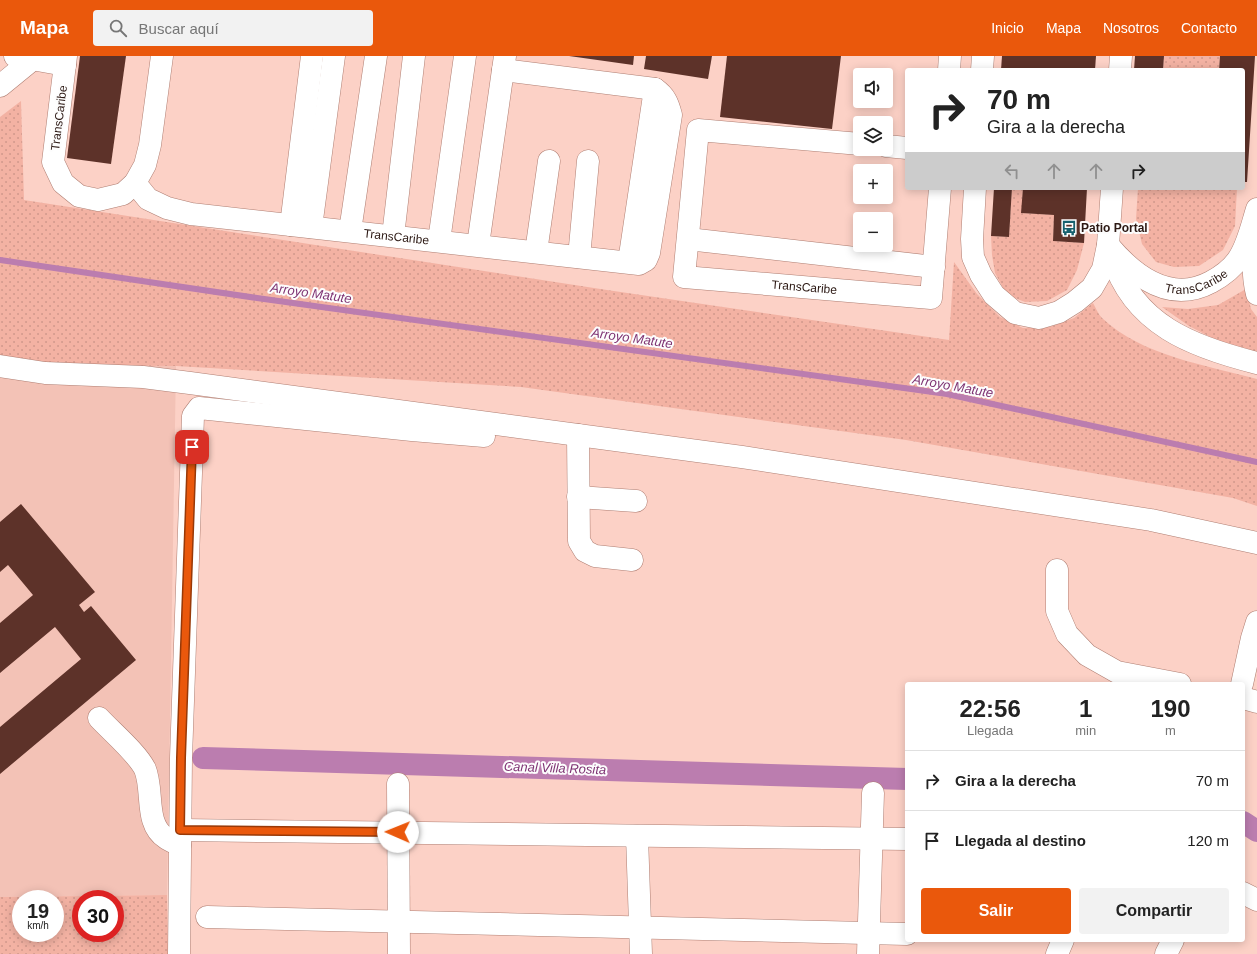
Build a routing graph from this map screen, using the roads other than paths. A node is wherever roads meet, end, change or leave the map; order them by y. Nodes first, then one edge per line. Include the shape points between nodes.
1 (162, 56) edge
2 (312, 56) edge
3 (334, 56) edge
4 (376, 56) edge
5 (414, 56) edge
6 (465, 56) edge
7 (950, 56) edge
8 (983, 56) edge
9 (1121, 56) edge
10 (24, 57) edge
11 (66, 60) edge
12 (504, 63) edge
13 (949, 68) edge
14 (982, 68) edge
15 (1120, 68) edge
16 (0, 86) edge
17 (853, 143) edge
18 (893, 147) edge
19 (905, 148) edge
20 (549, 161) dead end
21 (588, 161) dead end
22 (135, 184) junction
23 (940, 190) edge
24 (975, 190) edge
25 (1112, 190) edge
26 (1257, 209) edge
27 (1257, 213) edge
28 (301, 226) junction
29 (350, 231) junction
30 (393, 236) junction
31 (688, 239) junction
32 (439, 241) junction
33 (1108, 245) junction
34 (478, 246) junction
35 (536, 252) junction
36 (578, 257) junction
37 (934, 267) junction
38 (1257, 294) edge
39 (1257, 363) edge
40 (0, 366) edge
41 (508, 426) junction
42 (578, 435) junction
43 (578, 496) junction
44 (636, 501) dead end
45 (1257, 543) edge
46 (632, 560) dead end
47 (1057, 570) dead end
48 (1257, 622) edge
49 (1170, 682) edge
50 (1242, 682) edge
51 (1245, 699) edge
52 (1257, 702) edge
53 (99, 718) dead end
54 (398, 784) dead end
55 (873, 793) dead end
56 (398, 832) junction
57 (637, 836) junction
58 (180, 838) junction
59 (871, 838) junction
60 (905, 839) edge
61 (1245, 894) edge
62 (1257, 900) edge
63 (207, 917) dead end
64 (399, 921) junction
65 (641, 928) junction
66 (905, 935) edge
67 (1062, 942) edge
68 (1172, 942) edge
69 (868, 944) edge
70 (179, 954) edge
71 (399, 954) edge
72 (641, 954) edge
73 (1057, 954) edge
74 (1166, 954) edge

1 - 22 street, TransCaribe via 150,145 145,165
2 - 28 street
3 - 28 street
4 - 29 street
5 - 30 street
6 - 32 street
7 - 13 street
8 - 14 street
9 - 15 street
10 - 11 street, TransCaribe
10 - 16 street, TransCaribe
11 - 22 street, TransCaribe via 54,162 63,183 79,196 98,200 123,194
12 - 34 street
12 - 36 street, TransCaribe via 655,89 629,262
17 - 31 street, TransCaribe via 698,130
18 - 19 street
20 - 35 street
21 - 36 street
22 - 28 street, TransCaribe via 148,199 167,208 191,214
23 - 37 street, TransCaribe
24 - 33 street via 973,257 994,295 1014,313 1039,318 1059,312 1075,302 1092,288 1103,269
25 - 33 street
26 - 33 street, TransCaribe via 1239,258 1224,275 1205,285 1185,291 1166,288 1149,281 1132,270
27 - 38 street via 1253,255
28 - 29 street, TransCaribe
29 - 30 street, TransCaribe
30 - 32 street, TransCaribe
31 - 37 street
31 - 37 street, TransCaribe via 684,277 931,298
32 - 34 street, TransCaribe
33 - 39 street via 1116,271 1146,313 1189,342
34 - 35 street, TransCaribe
35 - 36 street, TransCaribe
40 - 41 street via 45,373 143,377
41 - 42 street
41 - 58 street via 483,437 199,408 193,416
42 - 43 street
42 - 45 street via 742,457 1151,520
43 - 44 street
43 - 46 street via 579,541 585,551 595,556
47 - 49 street via 1057,611 1067,634 1087,655 1117,672
48 - 50 street
51 - 52 street
53 - 58 street via 145,769 154,823 160,833 166,839
54 - 56 street
55 - 59 street
56 - 57 street
56 - 58 street
56 - 64 street
57 - 59 street
57 - 65 street
58 - 70 street
59 - 60 street
59 - 69 street
61 - 62 street
63 - 64 street
64 - 65 street
64 - 71 street
65 - 69 street
65 - 72 street
66 - 69 street
67 - 73 street
68 - 74 street

